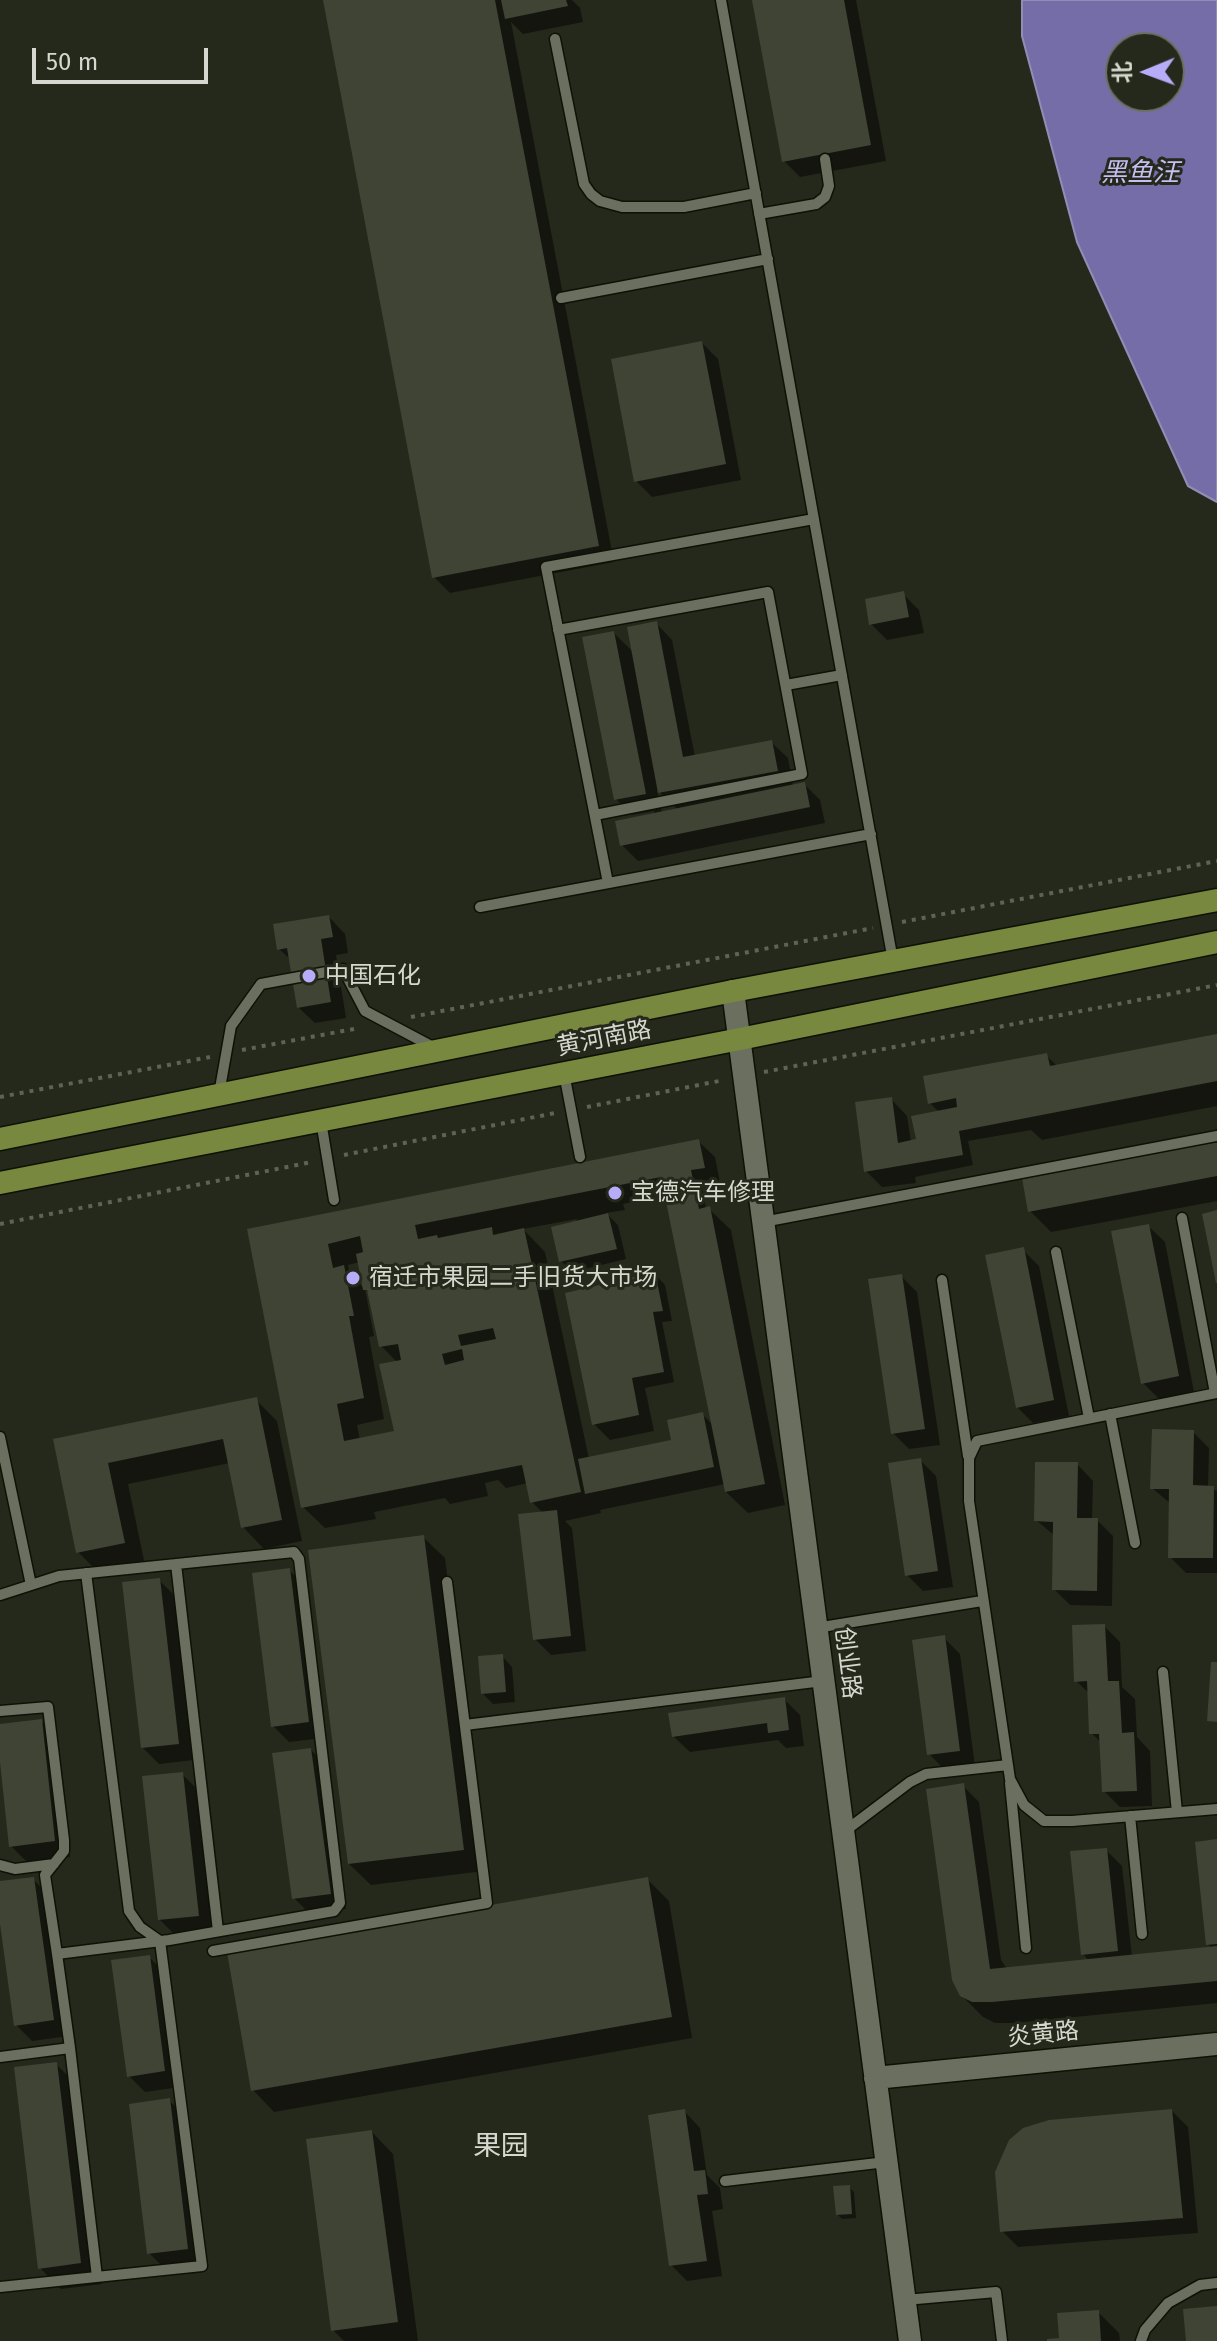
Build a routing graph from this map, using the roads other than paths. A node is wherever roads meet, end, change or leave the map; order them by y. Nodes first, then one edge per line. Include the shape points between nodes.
1 (721, 0) edge
2 (555, 39) dead end
3 (825, 159) dead end
4 (756, 193) junction
5 (759, 214) junction
6 (768, 259) junction
7 (561, 298) dead end
8 (814, 519) junction
9 (558, 630) junction
10 (842, 675) junction
11 (786, 685) junction
12 (595, 815) junction
13 (871, 834) junction
14 (608, 883) junction
15 (1217, 900) edge
16 (480, 907) dead end
17 (1217, 942) edge
18 (893, 961) junction
19 (733, 991) junction
20 (740, 1039) junction
21 (440, 1051) junction
22 (564, 1073) junction
23 (218, 1096) junction
24 (321, 1121) junction
25 (1217, 1136) edge
26 (0, 1139) edge
27 (580, 1157) dead end
28 (0, 1183) edge
29 (334, 1200) dead end
30 (1182, 1218) dead end
31 (763, 1222) junction
32 (1056, 1252) dead end
33 (942, 1280) dead end
34 (1216, 1393) edge
35 (1110, 1414) junction
36 (1089, 1418) junction
37 (0, 1437) edge
38 (969, 1458) junction
39 (1135, 1543) dead end
40 (176, 1564) junction
41 (86, 1573) junction
42 (447, 1582) dead end
43 (31, 1585) junction
44 (0, 1595) edge
45 (982, 1601) junction
46 (816, 1628) junction
47 (1163, 1672) dead end
48 (823, 1681) junction
49 (0, 1711) edge
50 (465, 1725) junction
51 (1008, 1765) junction
52 (1010, 1779) junction
53 (1217, 1809) edge
54 (1177, 1812) junction
55 (1130, 1816) junction
56 (843, 1833) junction
57 (54, 1864) junction
58 (0, 1865) edge
59 (218, 1931) junction
60 (1142, 1934) dead end
61 (160, 1941) junction
62 (1026, 1948) dead end
63 (213, 1951) dead end
64 (57, 1954) junction
65 (1217, 2044) edge
66 (70, 2048) junction
67 (0, 2057) edge
68 (875, 2078) junction
69 (886, 2162) junction
70 (725, 2181) dead end
71 (97, 2277) junction
72 (1217, 2283) edge
73 (0, 2287) edge
74 (905, 2300) junction
75 (910, 2341) edge
76 (1002, 2341) edge
77 (1141, 2341) edge

1 - 4 lane
2 - 4 lane via 584,184 600,201 622,207 684,207
3 - 5 lane via 825,197 816,204
4 - 5 lane
5 - 6 lane
6 - 7 lane
6 - 8 lane
8 - 9 lane via 546,567
8 - 10 lane
9 - 11 lane via 768,592
9 - 12 lane
10 - 11 lane
10 - 13 lane
11 - 12 lane via 802,774
12 - 14 lane
13 - 14 lane
13 - 18 lane
14 - 16 lane
15 - 18 main road, 黄河南路
17 - 20 main road, 黄河南路
18 - 19 main road, 黄河南路
19 - 20 street, 创业路
19 - 21 main road, 黄河南路
20 - 22 main road, 黄河南路
20 - 31 street, 创业路
21 - 23 main road, 黄河南路
21 - 23 lane via 365,1011 343,969 261,984 231,1026
22 - 24 main road, 黄河南路
22 - 27 lane
23 - 26 main road, 黄河南路
24 - 28 main road, 黄河南路
24 - 29 lane
25 - 31 lane
30 - 34 lane
31 - 46 street, 创业路
32 - 36 lane
33 - 38 lane
34 - 35 lane
35 - 36 lane
35 - 39 lane
36 - 38 lane via 977,1441
37 - 43 lane
38 - 45 lane
40 - 41 lane
40 - 59 lane
40 - 59 lane via 294,1552 299,1559 340,1903 334,1911
41 - 43 lane
41 - 61 lane via 129,1911
42 - 50 lane
43 - 44 lane
45 - 46 lane
45 - 51 lane
46 - 48 street, 创业路
47 - 54 lane
48 - 50 lane
48 - 56 street, 创业路
49 - 57 lane via 48,1707 64,1840 64,1851
50 - 63 lane via 487,1903
51 - 52 lane
51 - 56 lane via 926,1774
52 - 55 lane via 1024,1805 1044,1821
52 - 62 lane
53 - 54 lane
54 - 55 lane
55 - 60 lane
56 - 68 street, 创业路
57 - 58 lane via 15,1869
57 - 64 lane via 45,1875
59 - 61 lane
61 - 64 lane
61 - 71 lane via 202,2266
64 - 66 lane
65 - 68 street, 炎黄路
66 - 67 lane
66 - 71 lane
68 - 69 street, 创业路
69 - 70 lane
69 - 74 street, 创业路
71 - 73 lane
72 - 77 lane via 1200,2285 1168,2303
74 - 75 street, 创业路
74 - 76 lane via 996,2292

